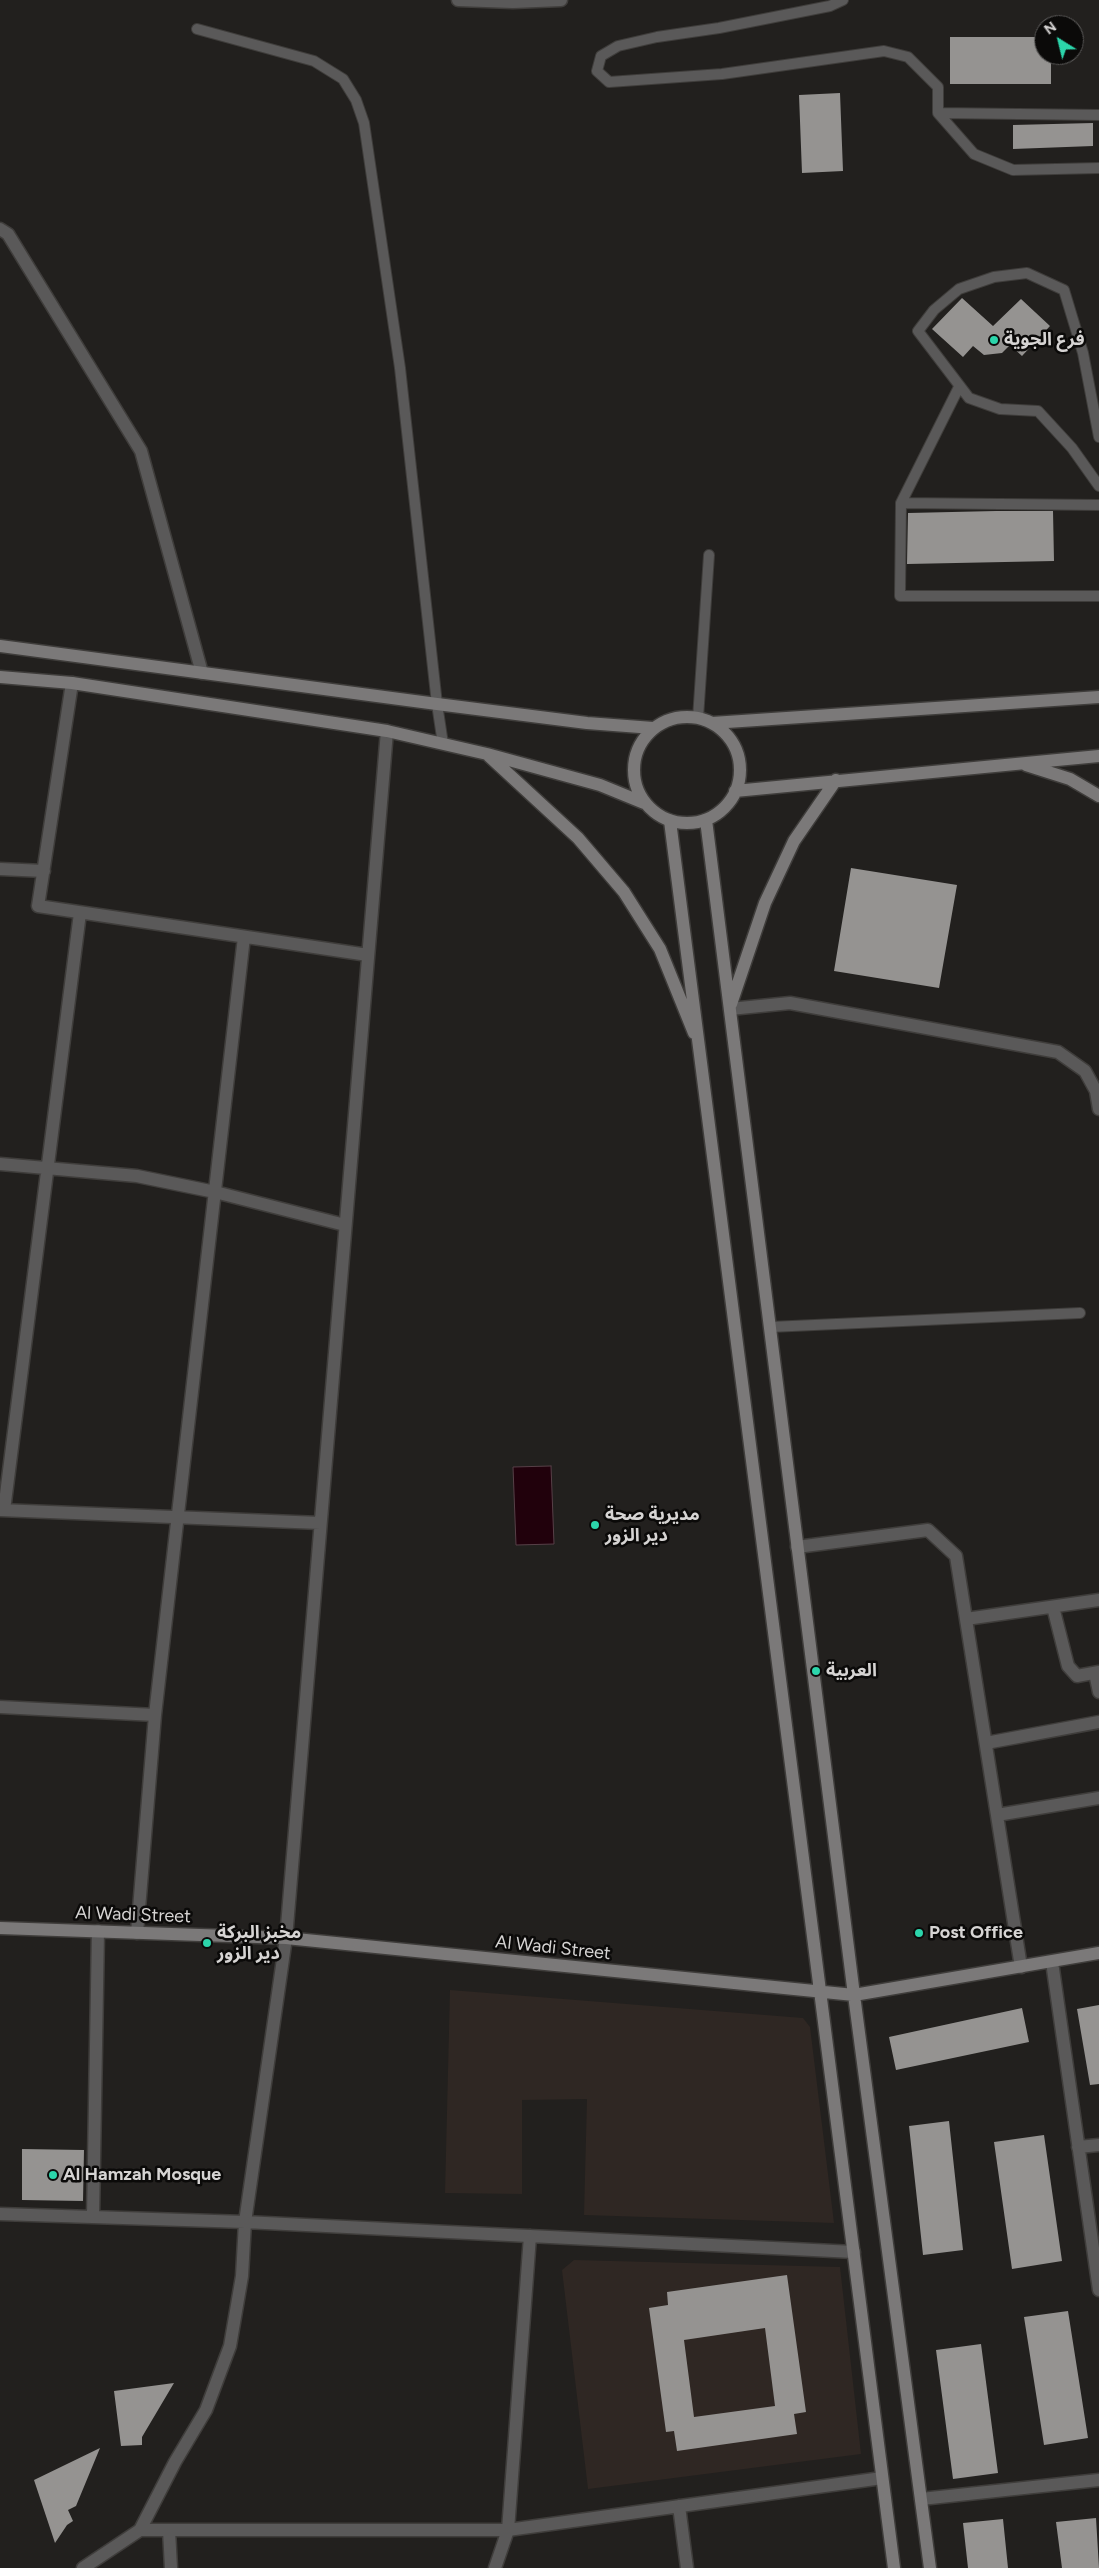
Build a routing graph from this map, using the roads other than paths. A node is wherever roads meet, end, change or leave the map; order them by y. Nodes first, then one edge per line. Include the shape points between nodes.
1 (458, 0) edge
2 (561, 0) edge
3 (843, 0) edge
4 (197, 29) dead end
5 (938, 113) junction
6 (1099, 115) edge
7 (1099, 168) edge
8 (0, 229) edge
9 (959, 387) junction
10 (1099, 437) edge
11 (1099, 486) edge
12 (901, 503) junction
13 (1099, 504) edge
14 (708, 555) dead end
15 (1099, 596) edge
16 (0, 646) edge
17 (202, 673) junction
18 (0, 677) edge
19 (72, 684) junction
20 (1099, 697) edge
21 (437, 704) junction
22 (698, 718) junction
23 (712, 723) junction
24 (654, 728) junction
25 (387, 731) junction
26 (443, 744) junction
27 (487, 754) junction
28 (1099, 756) edge
29 (1022, 763) junction
30 (836, 780) junction
31 (735, 791) junction
32 (1099, 796) edge
33 (644, 803) junction
34 (706, 820) junction
35 (670, 821) junction
36 (0, 869) edge
37 (44, 871) junction
38 (80, 912) junction
39 (244, 937) junction
40 (368, 956) junction
41 (730, 1009) junction
42 (701, 1051) junction
43 (1099, 1110) edge
44 (0, 1164) edge
45 (48, 1168) junction
46 (215, 1192) junction
47 (345, 1225) junction
48 (1080, 1313) dead end
49 (770, 1327) junction
50 (2, 1510) edge
51 (178, 1517) junction
52 (320, 1523) junction
53 (797, 1546) junction
54 (1099, 1600) edge
55 (1053, 1607) junction
56 (966, 1620) junction
57 (1097, 1672) edge
58 (1099, 1692) edge
59 (0, 1707) edge
60 (155, 1715) junction
61 (1099, 1722) edge
62 (986, 1743) junction
63 (1099, 1798) edge
64 (997, 1815) junction
65 (0, 1928) edge
66 (98, 1931) junction
67 (137, 1933) junction
68 (286, 1938) junction
69 (1099, 1953) edge
70 (1052, 1962) junction
71 (1021, 1967) junction
72 (820, 1992) junction
73 (854, 1995) junction
74 (1099, 2145) edge
75 (1078, 2147) junction
76 (0, 2214) edge
77 (93, 2217) junction
78 (244, 2222) junction
79 (530, 2236) junction
80 (854, 2252) junction
81 (1099, 2290) edge
82 (882, 2478) junction
83 (1099, 2480) edge
84 (921, 2499) junction
85 (679, 2506) junction
86 (140, 2530) junction
87 (169, 2530) junction
88 (508, 2530) junction
89 (83, 2568) edge
90 (171, 2568) edge
91 (496, 2568) edge
92 (687, 2568) edge
93 (894, 2568) edge
94 (930, 2568) edge

1 - 2 street
3 - 5 lane via 830,6 618,46 600,56 597,71 609,82 722,74 884,51 908,57 938,88
4 - 21 lane via 314,61 343,79 356,100 364,123 400,368
5 - 6 lane
5 - 7 lane via 974,154 1014,170
8 - 17 street via 8,234 142,451
9 - 10 lane via 918,331 934,310 959,290 994,277 1028,273 1064,290 1083,353
9 - 11 lane via 969,398 1000,409 1038,412 1072,448
9 - 12 lane
12 - 13 lane
12 - 15 lane via 900,596
14 - 22 lane
16 - 17 main road
17 - 21 main road
18 - 19 main road
19 - 25 main road
19 - 37 street
20 - 23 main road
21 - 24 main road
21 - 26 lane
22 - 23 main road
22 - 24 main road via 682,717
23 - 31 main road via 734,745 739,768
24 - 33 main road via 642,741 635,756 635,780
25 - 26 main road
25 - 40 street
26 - 27 main road
27 - 33 main road via 600,785
27 - 42 main road via 578,838 624,892 660,948
28 - 29 main road
29 - 30 main road
29 - 32 main road via 1070,779
30 - 31 main road
30 - 41 main road via 794,841 765,902
31 - 34 main road via 723,808
33 - 35 main road
34 - 35 main road
34 - 41 main road
35 - 42 main road
36 - 37 street
37 - 38 street via 38,906
38 - 39 street
38 - 45 street
39 - 40 street
39 - 46 street
40 - 47 street
41 - 43 street via 790,1003 1058,1052 1085,1071 1096,1091
41 - 49 main road
42 - 72 main road
44 - 45 street
45 - 46 street via 137,1176
45 - 50 street
46 - 47 street
46 - 51 street
47 - 52 street
48 - 49 lane
49 - 53 main road
50 - 51 street
51 - 52 street
51 - 60 street
52 - 68 street
53 - 56 street via 928,1530 956,1556
53 - 73 main road
54 - 55 street
55 - 56 street
55 - 57 street via 1068,1666 1077,1676
56 - 62 street
57 - 58 street
59 - 60 street
60 - 67 street
61 - 62 street
62 - 64 street
63 - 64 street
64 - 71 street
65 - 66 main road, Al Wadi Street
66 - 67 main road, Al Wadi Street
66 - 77 street
67 - 68 main road, Al Wadi Street
68 - 72 main road, Al Wadi Street
68 - 78 street
69 - 70 main road, Al Wadi Street
70 - 71 main road, Al Wadi Street
70 - 75 street
71 - 73 main road, Al Wadi Street
72 - 73 main road, Al Wadi Street
72 - 80 main road
73 - 84 main road
74 - 75 street
75 - 81 street
76 - 77 street
77 - 78 street
78 - 79 street
78 - 86 street via 242,2276 230,2346 206,2410
79 - 80 street
79 - 88 street
80 - 82 main road
82 - 85 street
82 - 93 main road
83 - 84 street
84 - 94 main road
85 - 88 street
85 - 92 street
86 - 87 street
86 - 89 street
87 - 88 street
87 - 90 street
88 - 91 street

